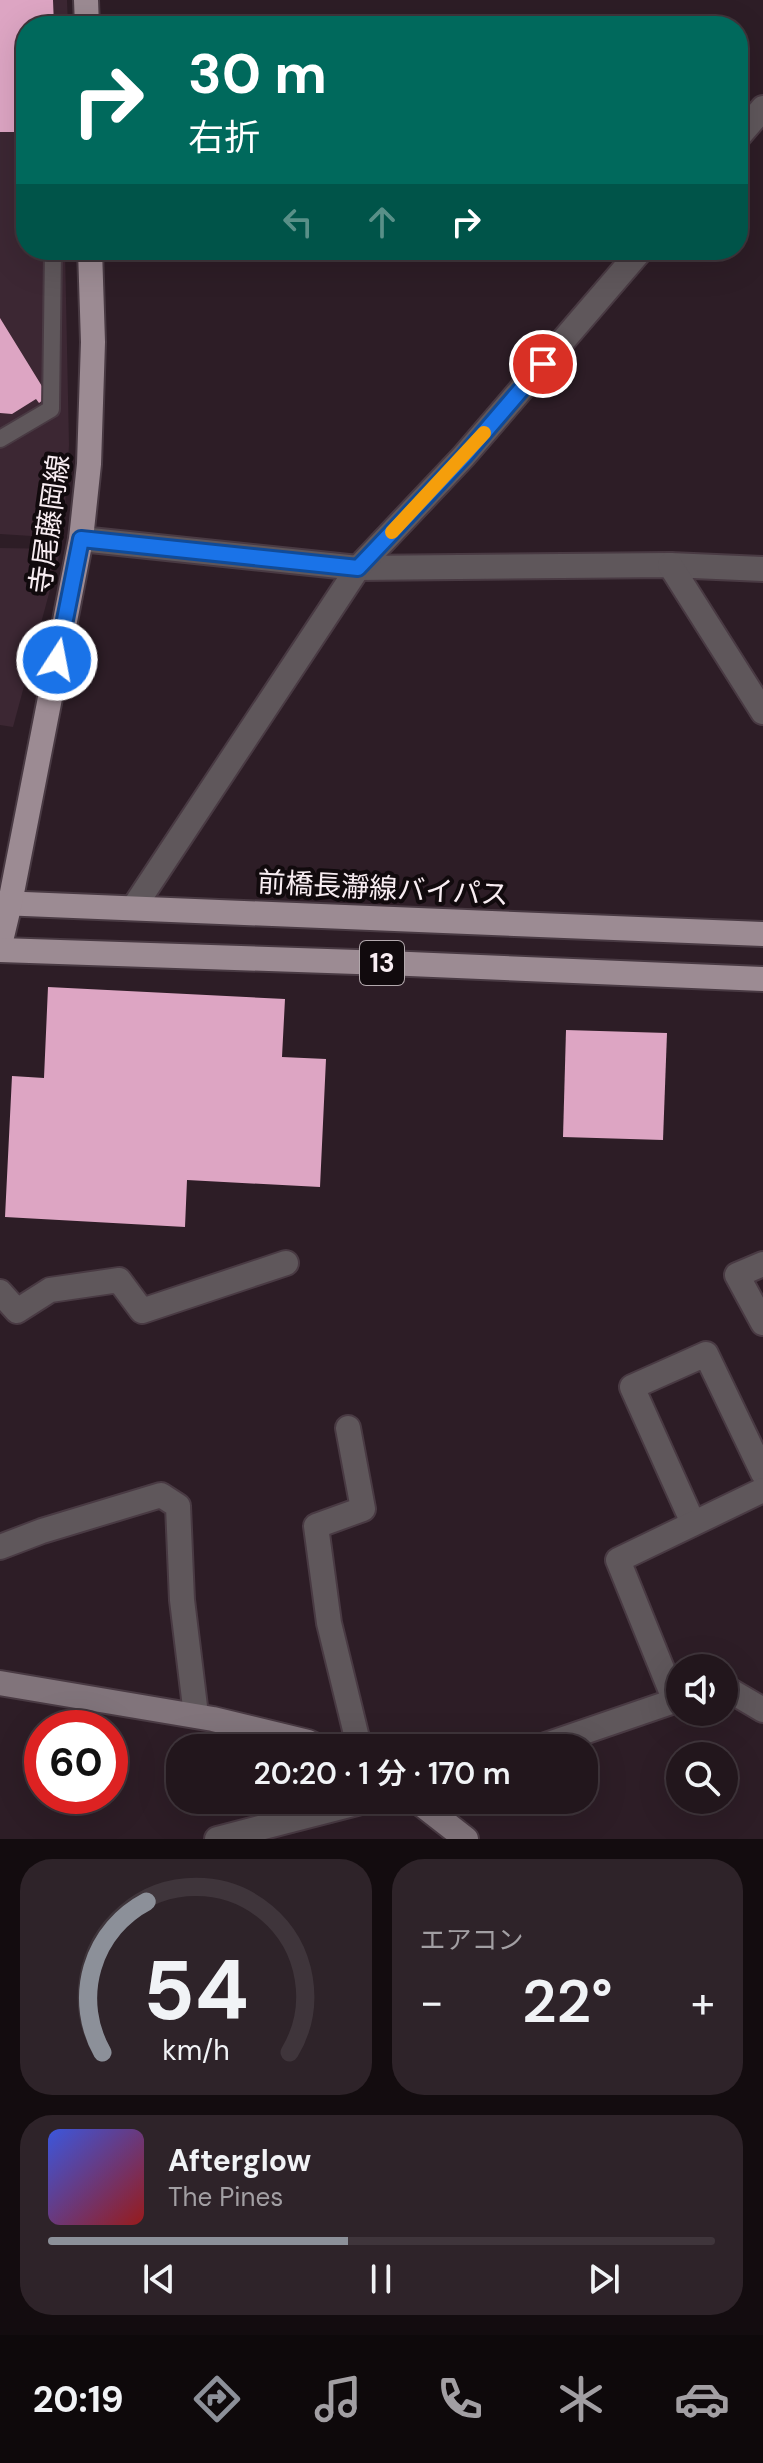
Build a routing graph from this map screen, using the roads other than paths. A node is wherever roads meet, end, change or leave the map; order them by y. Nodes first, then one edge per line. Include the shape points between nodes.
1 (763, 108) edge
2 (748, 125) edge
3 (53, 260) edge
4 (90, 260) edge
5 (632, 260) edge
6 (0, 439) edge
7 (81, 539) junction
8 (670, 565) junction
9 (358, 568) junction
10 (763, 569) edge
11 (763, 712) edge
12 (5, 903) edge
13 (134, 907) junction
14 (763, 934) edge
15 (0, 947) edge
16 (763, 979) edge
17 (286, 1263) dead end
18 (763, 1264) edge
19 (0, 1292) edge
20 (763, 1323) edge
21 (348, 1428) dead end
22 (763, 1473) edge
23 (763, 1490) edge
24 (693, 1523) junction
25 (0, 1547) edge
26 (666, 1672) edge
27 (0, 1683) edge
28 (738, 1695) edge
29 (666, 1704) edge
30 (763, 1710) edge
31 (196, 1715) junction
32 (275, 1734) edge
33 (356, 1734) edge
34 (578, 1734) edge
35 (314, 1814) edge
36 (434, 1814) edge
37 (217, 1839) edge
38 (466, 1839) edge

1 - 2 street
3 - 6 lane via 51,409
4 - 7 main road, 寺尾藤岡線 via 89,464
5 - 9 street via 464,456
7 - 9 street
7 - 12 main road, 寺尾藤岡線
8 - 9 street
8 - 10 street
8 - 11 street
9 - 13 street
12 - 13 main road, 前橋長瀞線バイパス / 13
12 - 15 main road, 寺尾藤岡線
13 - 14 main road, 前橋長瀞線バイパス / 13
15 - 16 main road, 13
17 - 19 street via 142,1311 119,1280 50,1290 17,1311
18 - 20 street via 737,1275
21 - 33 street via 363,1509 316,1526 329,1623
22 - 24 street via 706,1354 632,1387
23 - 24 street
24 - 26 street via 618,1560
25 - 31 street via 161,1495 178,1506 182,1600
27 - 31 street
28 - 30 street
29 - 34 street
31 - 32 street
35 - 37 street
36 - 38 street

